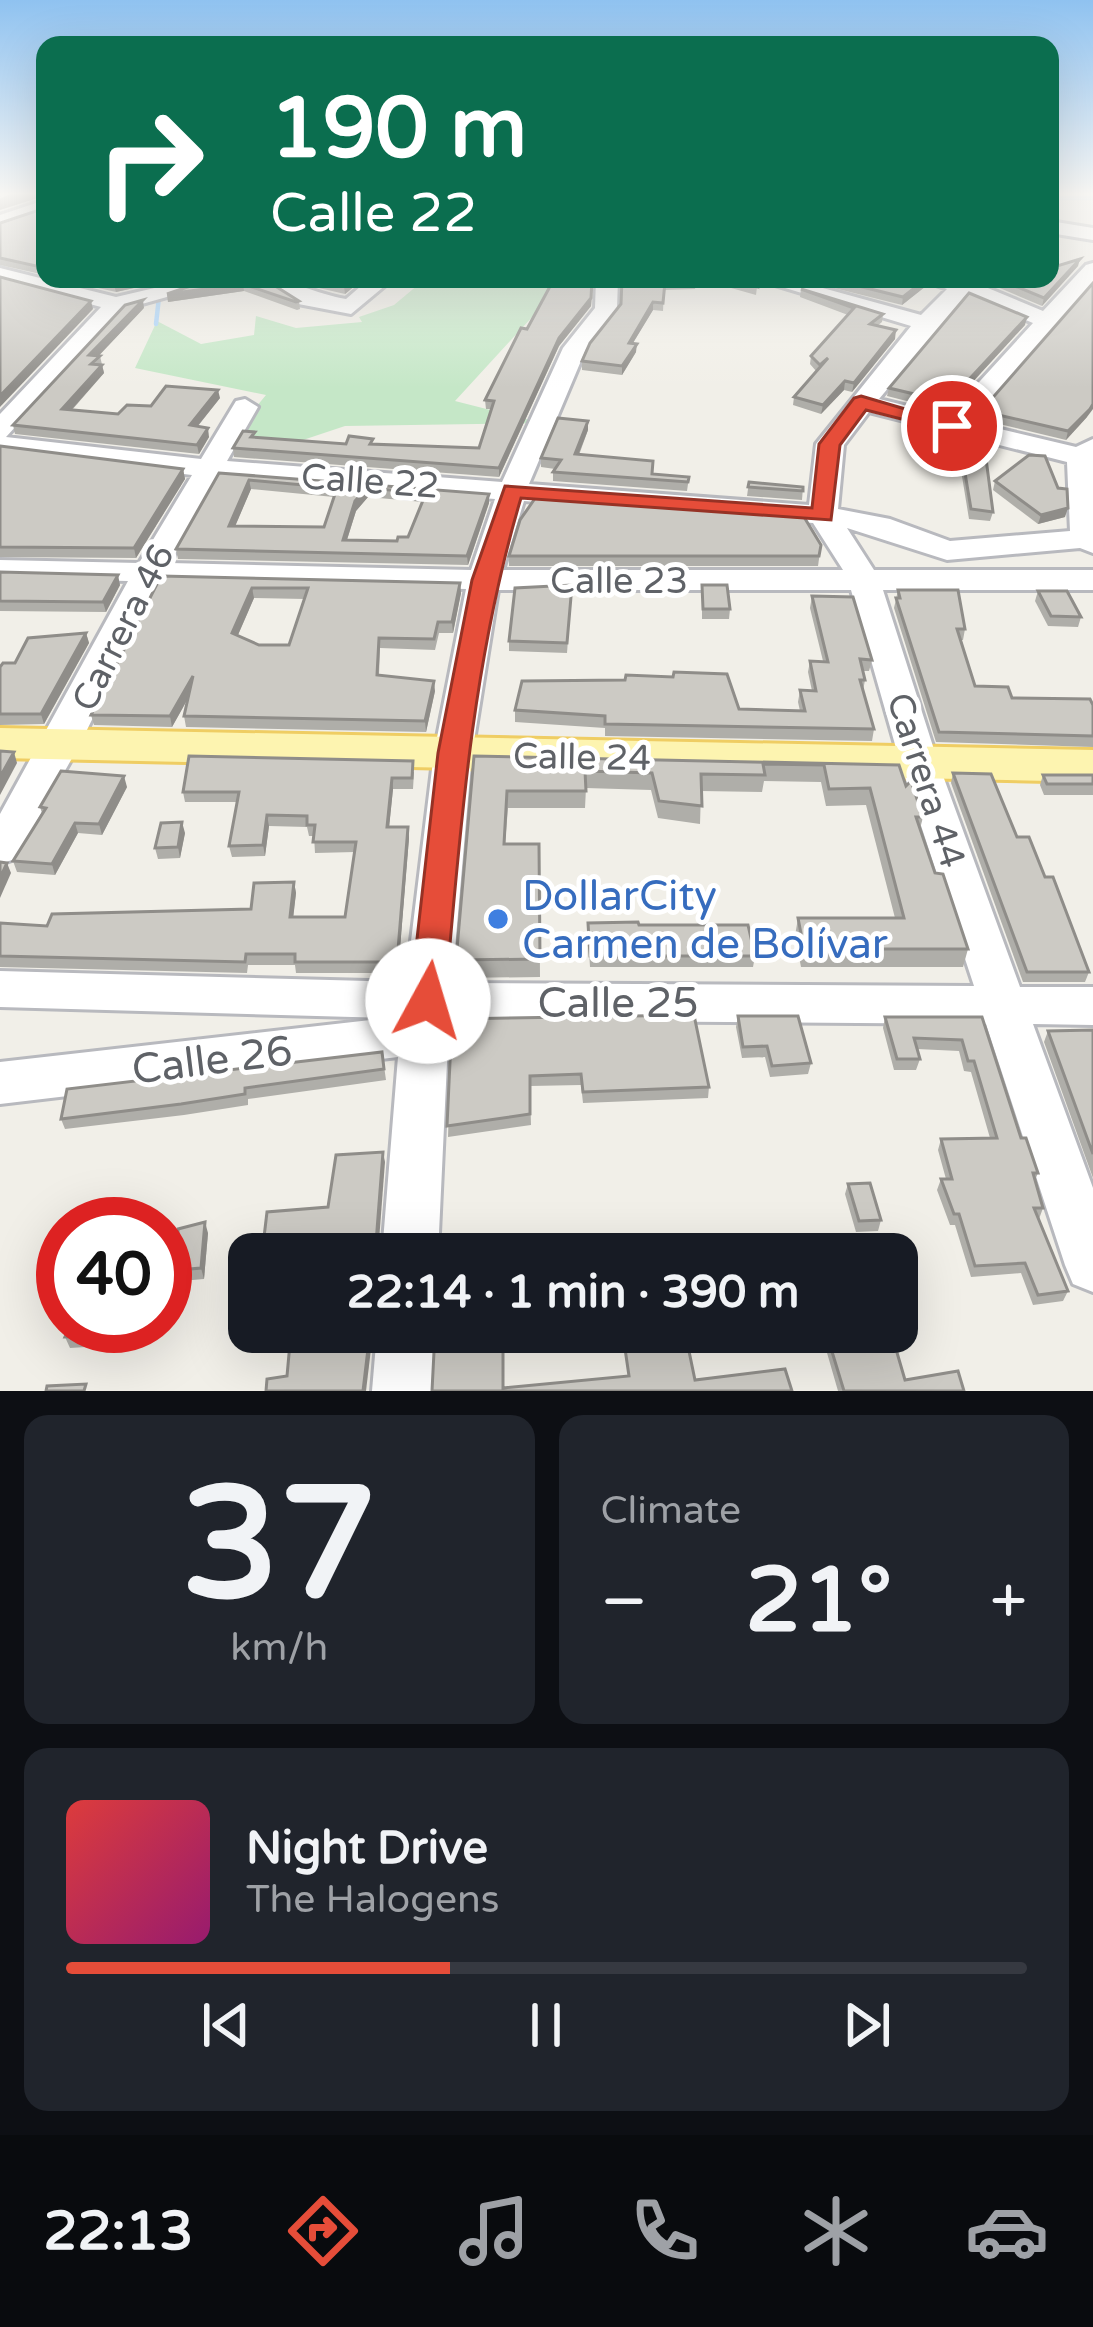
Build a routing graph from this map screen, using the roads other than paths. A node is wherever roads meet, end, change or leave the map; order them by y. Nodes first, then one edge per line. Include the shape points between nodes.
1 (1093, 269) edge
2 (0, 274) edge
3 (36, 281) edge
4 (36, 284) edge
5 (60, 288) edge
6 (183, 288) edge
7 (286, 288) edge
8 (372, 288) edge
9 (607, 288) edge
10 (799, 288) edge
11 (961, 288) edge
12 (968, 288) edge
13 (1066, 298) junction
14 (1093, 303) edge
15 (0, 304) edge
16 (116, 304) junction
17 (1046, 320) junction
18 (926, 323) junction
19 (861, 402) junction
20 (245, 407) dead end
21 (952, 426) junction
22 (0, 430) edge
23 (0, 444) edge
24 (1087, 452) edge
25 (207, 468) junction
26 (512, 491) junction
27 (823, 515) junction
28 (1090, 540) edge
29 (0, 569) edge
30 (149, 572) junction
31 (864, 579) junction
32 (484, 580) junction
33 (1093, 580) edge
34 (0, 743) edge
35 (62, 744) junction
36 (452, 753) junction
37 (919, 762) junction
38 (1093, 766) edge
39 (0, 849) edge
40 (0, 989) edge
41 (1003, 1004) junction
42 (1093, 1006) edge
43 (426, 1018) junction
44 (0, 1083) edge
45 (411, 1233) edge
46 (1093, 1265) edge
47 (405, 1353) edge
48 (402, 1391) edge

1 - 13 street
2 - 3 street
4 - 15 street
5 - 16 street
6 - 16 street
7 - 8 street via 351,308
9 - 26 street via 606,309 575,348
10 - 18 street
11 - 18 street
12 - 17 street
13 - 14 street
13 - 17 street
16 - 22 street
17 - 21 street
18 - 19 street
19 - 21 street
19 - 27 street via 830,444
20 - 25 street, Carrera 46
21 - 24 street
23 - 25 street, Calle 22
24 - 28 street
25 - 26 street, Calle 22
25 - 30 street, Carrera 46
26 - 27 street, Calle 22
26 - 32 street
27 - 28 street, Calle 22 via 880,525 947,551
27 - 31 street, Carrera 44
29 - 30 street, Calle 23
30 - 32 street, Calle 23
30 - 35 street, Carrera 46
31 - 32 street, Calle 23
31 - 33 street, Calle 23
31 - 37 street, Carrera 44
32 - 36 street
34 - 35 main road, Calle 24
35 - 36 main road, Calle 24
35 - 39 street, Carrera 46
36 - 37 main road, Calle 24
36 - 43 street
37 - 38 main road, Calle 24
37 - 41 street, Carrera 44
40 - 43 street, Calle 25
41 - 42 street, Calle 25
41 - 43 street, Calle 25
41 - 46 street, Carrera 44
43 - 44 street, Calle 26
43 - 45 street
47 - 48 street

